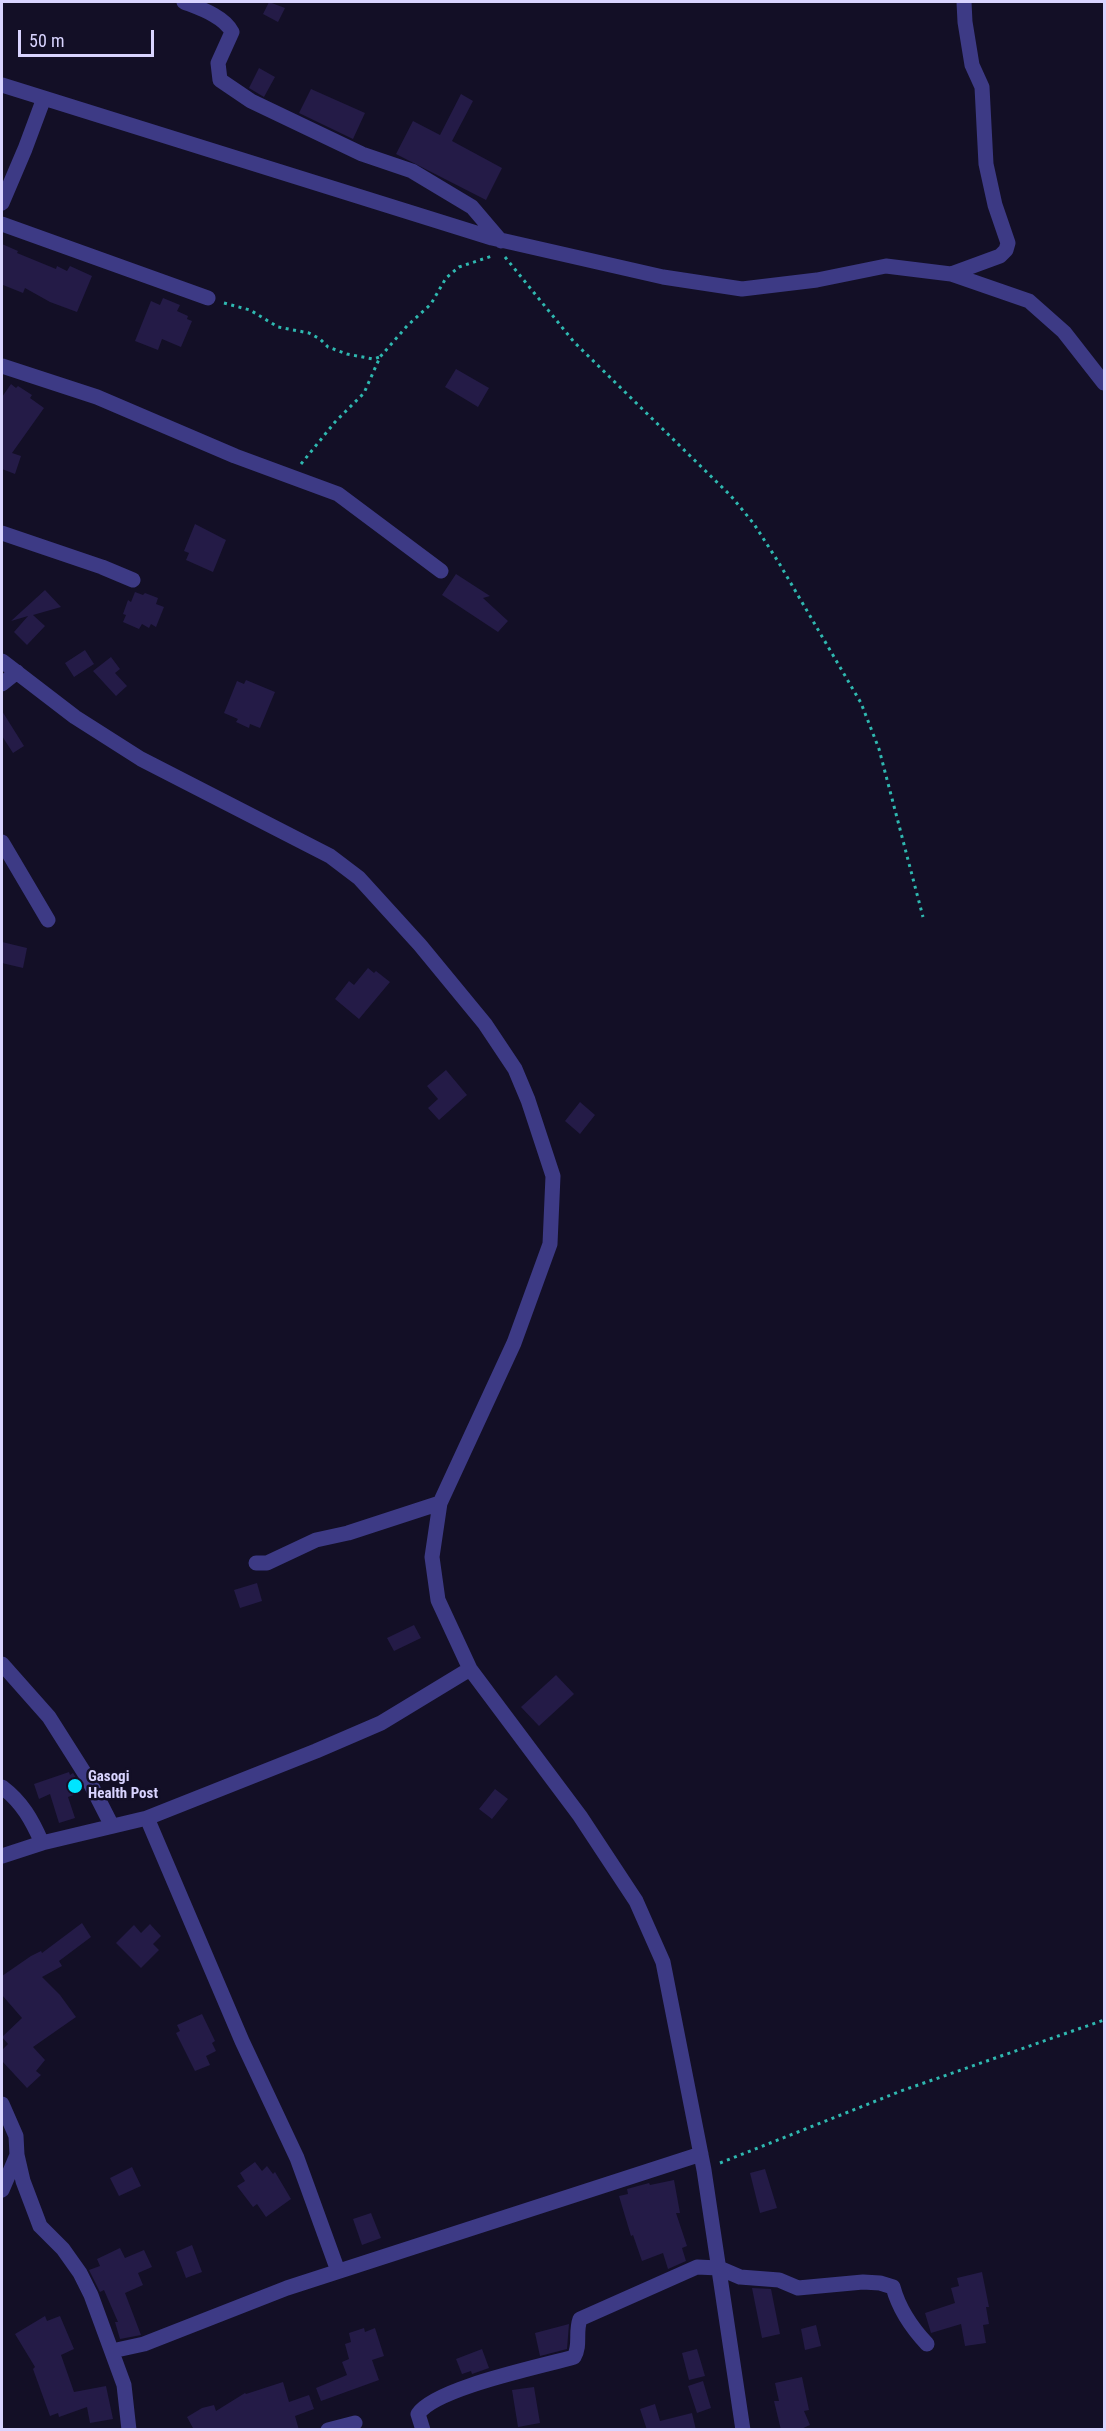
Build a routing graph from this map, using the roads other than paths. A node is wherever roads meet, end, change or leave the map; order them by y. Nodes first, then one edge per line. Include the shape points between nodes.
1 (184, 2) edge
2 (964, 2) edge
3 (2, 85) edge
4 (44, 98) junction
5 (2, 203) edge
6 (2, 224) edge
7 (498, 244) junction
8 (951, 274) junction
9 (208, 298) road end
10 (2, 366) edge
11 (1104, 383) edge
12 (2, 534) edge
13 (441, 571) dead end
14 (133, 580) dead end
15 (2, 661) edge
16 (17, 672) junction
17 (2, 684) edge
18 (2, 842) edge
19 (48, 920) dead end
20 (440, 1503) junction
21 (256, 1563) dead end
22 (2, 1664) edge
23 (470, 1669) junction
24 (2, 1786) edge
25 (147, 1818) junction
26 (112, 1826) junction
27 (42, 1843) junction
28 (2, 1856) edge
29 (2, 2104) edge
30 (701, 2154) junction
31 (17, 2155) junction
32 (2, 2190) edge
33 (719, 2268) junction
34 (338, 2271) junction
35 (927, 2344) dead end
36 (112, 2351) junction
37 (355, 2423) dead end
38 (129, 2430) edge
39 (328, 2430) edge
40 (423, 2430) edge
41 (743, 2430) edge

1 - 7 street via 207,12 232,32 218,63 220,80 251,101 362,154 412,171 472,207
2 - 8 street via 972,64 982,87 986,164 1008,243 1000,256
3 - 4 street
4 - 5 street
4 - 7 street
6 - 9 street
7 - 8 street via 742,290 886,266
8 - 11 street via 1029,302 1064,332
10 - 13 street via 97,397 235,456 339,494
12 - 14 street
15 - 16 street
16 - 17 street
16 - 20 street via 75,717 141,759 345,867 420,945 485,1024 515,1069 553,1176 550,1244 514,1343
18 - 19 street
20 - 21 street via 316,1540 267,1563
20 - 23 street via 432,1557 438,1600
22 - 26 street via 50,1717
23 - 25 street via 381,1723
23 - 30 street via 580,1816 636,1901 663,1962
24 - 27 street via 31,1818
25 - 26 street
25 - 34 street via 242,2041 297,2158
26 - 27 street
27 - 28 street
29 - 31 street via 16,2136
30 - 33 street
30 - 34 street
31 - 32 street
31 - 36 street via 40,2226 80,2273
33 - 35 street via 740,2277 779,2280 798,2288 863,2282 893,2287 897,2302
33 - 40 street via 697,2267 589,2314 580,2319 576,2330 578,2350 574,2357 453,2391 424,2405 418,2414
33 - 41 street
34 - 36 street via 144,2344
36 - 38 street via 124,2385
37 - 39 street

